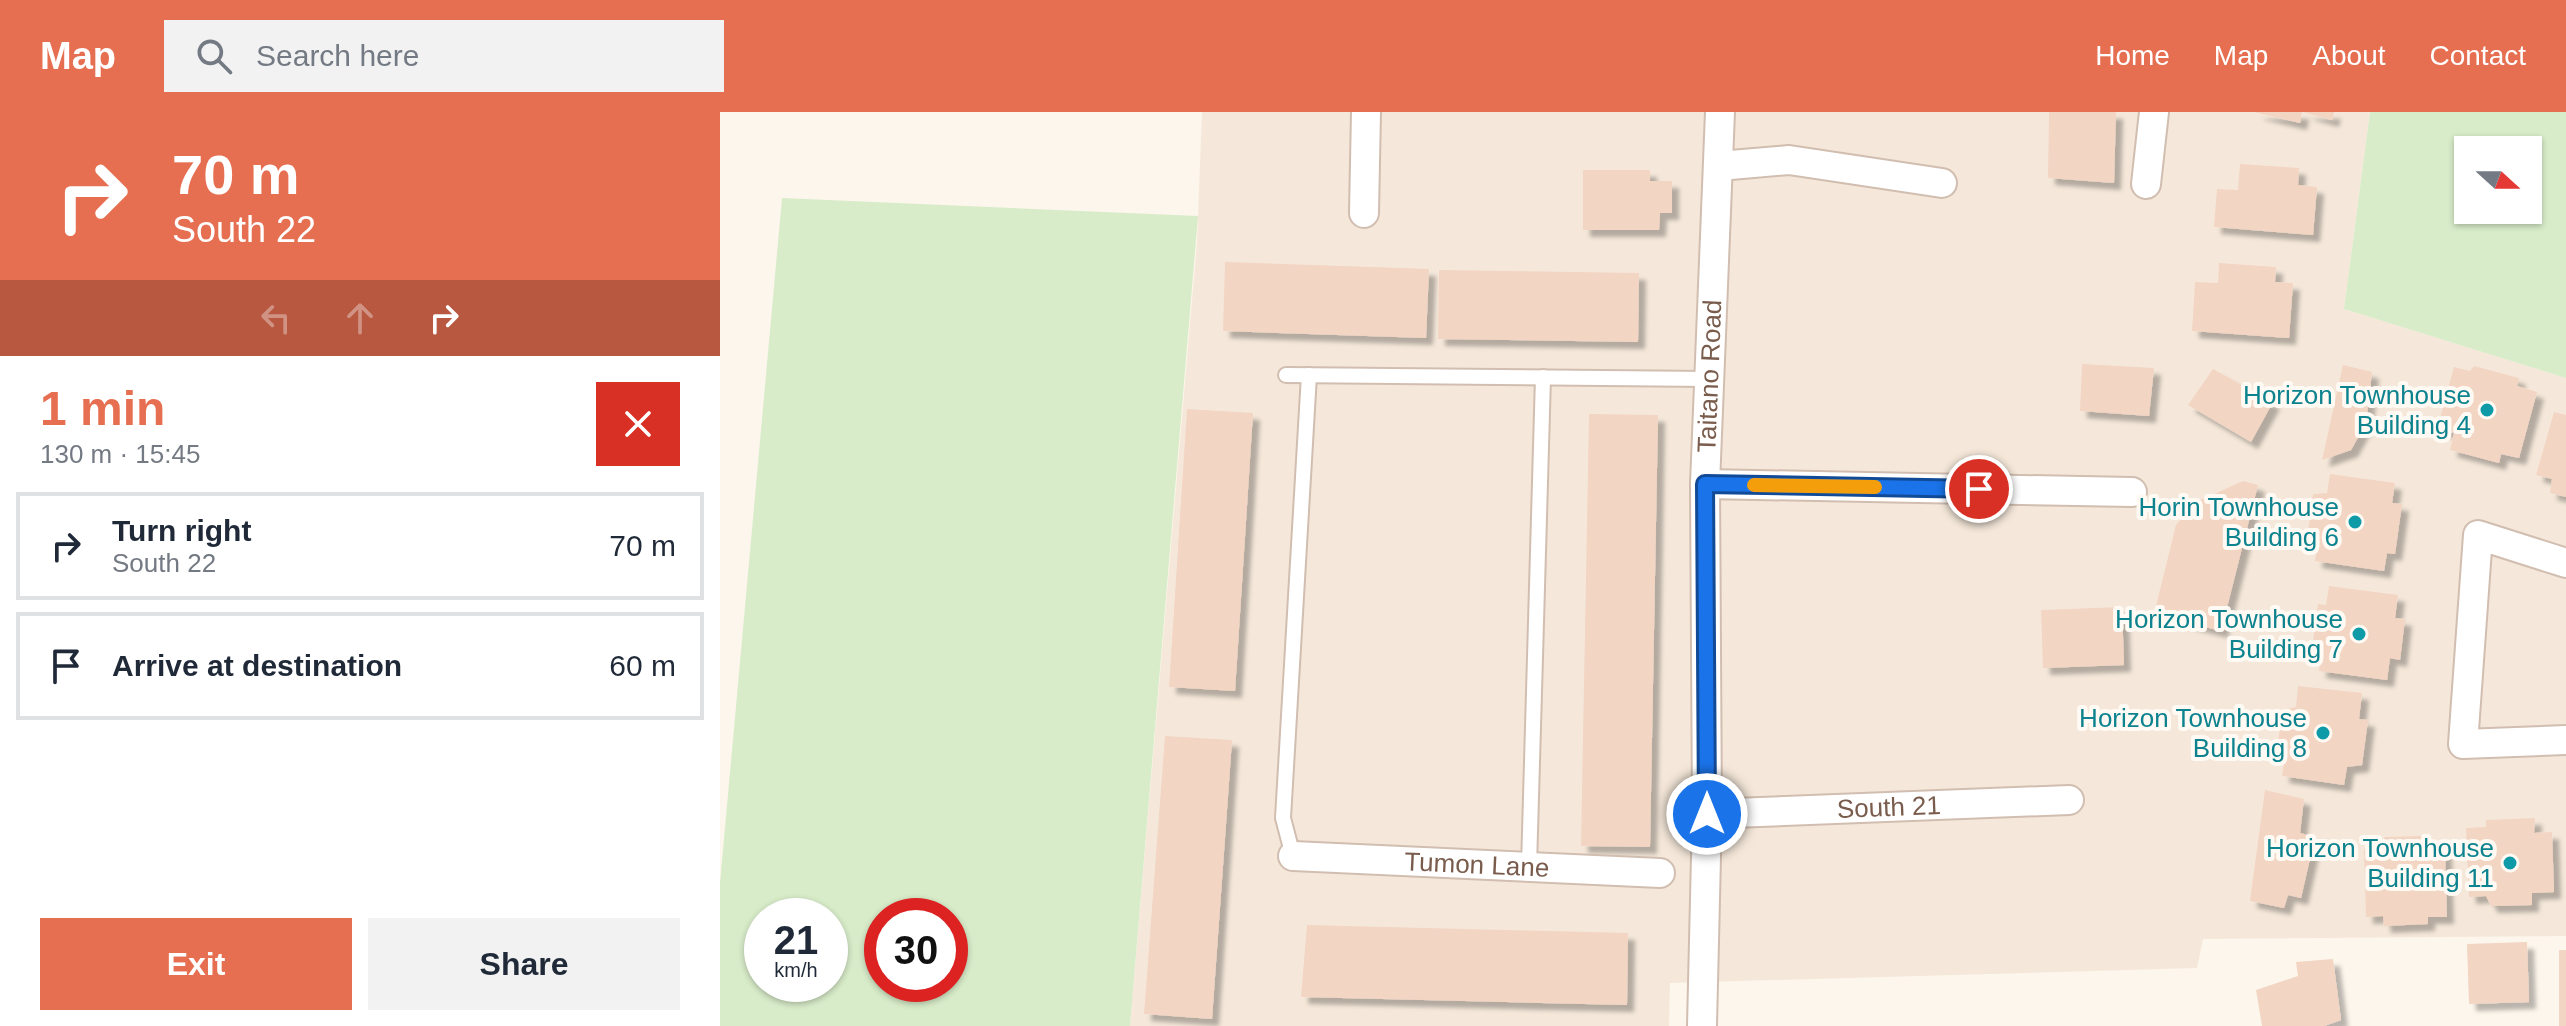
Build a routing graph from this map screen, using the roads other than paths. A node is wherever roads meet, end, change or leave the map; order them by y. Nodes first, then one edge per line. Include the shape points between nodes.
1 (1366, 112) edge
2 (1720, 112) edge
3 (2154, 112) edge
4 (1719, 166) junction
5 (1942, 183) dead end
6 (2146, 184) dead end
7 (1364, 213) dead end
8 (1286, 375) dead end
9 (1309, 375) junction
10 (1543, 377) junction
11 (1709, 379) junction
12 (1705, 484) junction
13 (2132, 492) dead end
14 (2566, 563) edge
15 (2566, 740) edge
16 (2069, 800) dead end
17 (1707, 814) junction
18 (1293, 856) joint
19 (1529, 867) junction
20 (1660, 873) dead end
21 (1702, 1026) edge

1 - 7 street
2 - 4 street, Taitano Road
3 - 6 street
4 - 5 street via 1789,160
4 - 11 street, Taitano Road
8 - 9 lane
9 - 10 lane
9 - 18 lane via 1283,818
10 - 11 lane
10 - 19 lane
11 - 12 street, Taitano Road
12 - 13 street
12 - 17 street, Taitano Road
14 - 15 street via 2478,535 2463,744
16 - 17 street, South 21
17 - 21 street, Taitano Road
18 - 19 street, Tumon Lane
19 - 20 street, Tumon Lane

